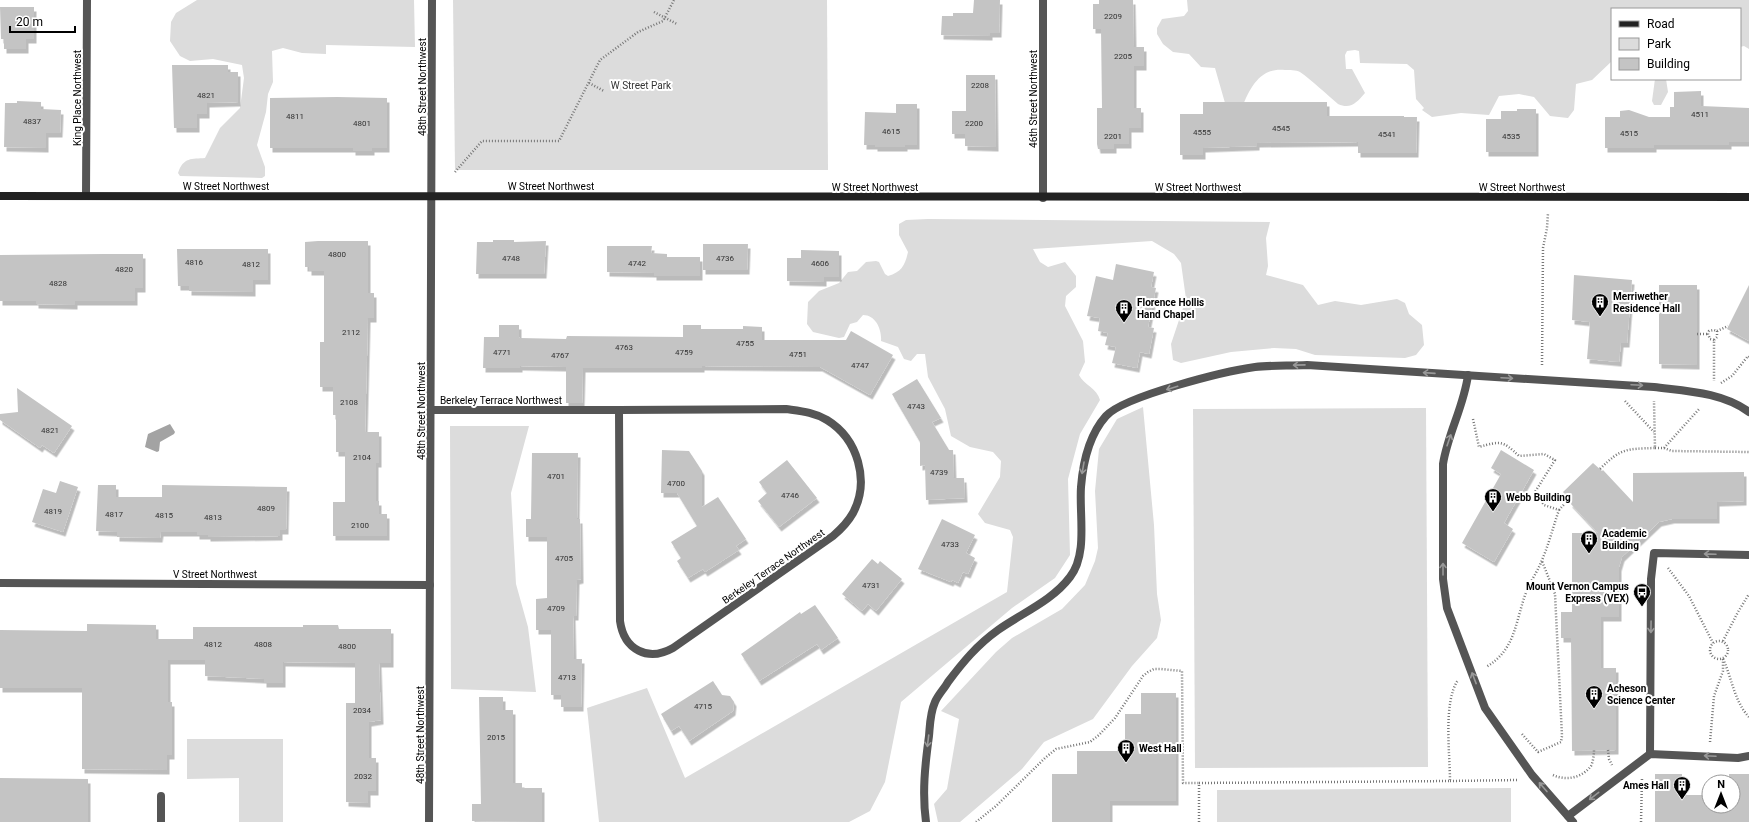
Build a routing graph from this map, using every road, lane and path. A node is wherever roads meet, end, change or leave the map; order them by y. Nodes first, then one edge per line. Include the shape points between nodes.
1 (87, 0) edge
2 (432, 0) edge
3 (674, 0) edge
4 (1043, 0) edge
5 (654, 12) dead end
6 (665, 18) junction
7 (677, 24) dead end
8 (589, 83) junction
9 (604, 91) dead end
10 (455, 172) dead end
11 (432, 195) junction
12 (0, 196) edge
13 (86, 196) junction
14 (1749, 197) edge
15 (1043, 198) junction
16 (1548, 213) dead end
17 (1728, 326) dead end
18 (1717, 331) junction
19 (1697, 334) dead end
20 (1708, 334) junction
21 (1714, 340) junction
22 (1749, 357) edge
23 (1468, 375) junction
24 (1541, 380) junction
25 (1654, 386) junction
26 (1466, 391) junction
27 (1620, 395) dead end
28 (1711, 396) junction
29 (432, 410) junction
30 (619, 410) junction
31 (1749, 412) edge
32 (1655, 432) junction
33 (1655, 448) junction
34 (1664, 448) junction
35 (1749, 452) edge
36 (1600, 469) dead end
37 (1569, 499) dead end
38 (1559, 510) junction
39 (1749, 555) edge
40 (1542, 561) junction
41 (1673, 573) dead end
42 (0, 583) edge
43 (430, 584) junction
44 (1749, 594) edge
45 (1723, 641) junction
46 (1713, 643) junction
47 (1723, 658) junction
48 (1472, 674) junction
49 (1749, 717) edge
50 (1518, 733) dead end
51 (1594, 750) dead end
52 (1538, 752) junction
53 (1650, 754) junction
54 (1710, 756) junction
55 (1749, 756) edge
56 (1540, 757) dead end
57 (1642, 760) junction
58 (1551, 774) dead end
59 (1518, 780) dead end
60 (1450, 781) junction
61 (1199, 783) junction
62 (161, 796) dead end
63 (1571, 819) edge
64 (161, 822) edge
65 (429, 822) edge
66 (926, 822) edge
67 (976, 822) edge
68 (1199, 822) edge
69 (1641, 822) edge

1 - 13 street, King Place Northwest
2 - 11 street, 48th Street Northwest
3 - 6 path
4 - 15 street, 46th Street Northwest
5 - 6 path
6 - 7 path
6 - 8 path via 638,32 600,60
8 - 9 path
8 - 10 path via 559,141 482,141
11 - 13 street, W Street Northwest
11 - 15 street, W Street Northwest
11 - 29 street, 48th Street Northwest
12 - 13 street, W Street Northwest
14 - 15 street, W Street Northwest
16 - 24 path via 1548,228 1543,248
17 - 18 path
18 - 20 path via 1709,331
18 - 21 path
19 - 20 path
20 - 21 path via 1710,339
21 - 28 path via 1714,386
22 - 28 path via 1732,376 1717,385
23 -> 24 street
23 - 26 street
23 -> 66 street via 1307,365 1256,367 1179,385 1130,401 1107,415 1091,439 1083,470 1080,505 1081,550 1071,577 1058,590 980,644 965,658 935,702 923,780
24 -> 25 street
25 - 28 street
25 - 32 path
26 - 38 path via 1479,447 1506,443 1519,456 1544,454 1555,460 1535,492 1544,504
48 -> 26 street via 1447,608 1443,580 1443,464
27 - 32 path
28 - 31 street via 1726,400
28 - 34 path
29 - 30 street, Berkeley Terrace Northwest
29 - 43 street, 48th Street Northwest
30 - 30 street, Berkeley Terrace Northwest via 620,621 624,635 638,651 660,653 673,648 833,536 847,522 857,503 861,487 861,470 854,449 842,432 827,420 817,416 786,409
32 - 33 path
33 - 34 path
33 - 36 path via 1627,449
34 - 35 path via 1672,451
37 - 38 path
38 - 40 path
39 -> 53 street via 1654,553 1651,579
40 - 48 path via 1527,590 1513,639 1507,649 1494,662
40 - 52 path via 1555,594 1562,736 1561,742
41 - 46 path via 1689,596
42 - 43 street, V Street Northwest
43 - 65 street, 48th Street Northwest
44 - 45 path
45 - 46 path
45 - 47 path via 1728,652
46 - 47 path via 1710,648 1711,654 1717,659
47 - 49 path via 1736,696
47 - 54 path via 1722,671 1714,696
48 - 60 path via 1458,680 1449,702
63 -> 48 street via 1532,775 1485,708
50 - 52 path via 1524,734
51 - 58 path via 1592,765 1582,775 1561,779
52 - 56 path
53 - 54 street
53 - 57 street
55 -> 54 street
57 -> 63 street
57 - 69 path
59 - 60 path
60 - 61 path
61 - 67 path via 1183,783 1182,671 1154,669 1143,676 1099,736 1090,742 1056,749
61 - 68 path
62 - 64 street

